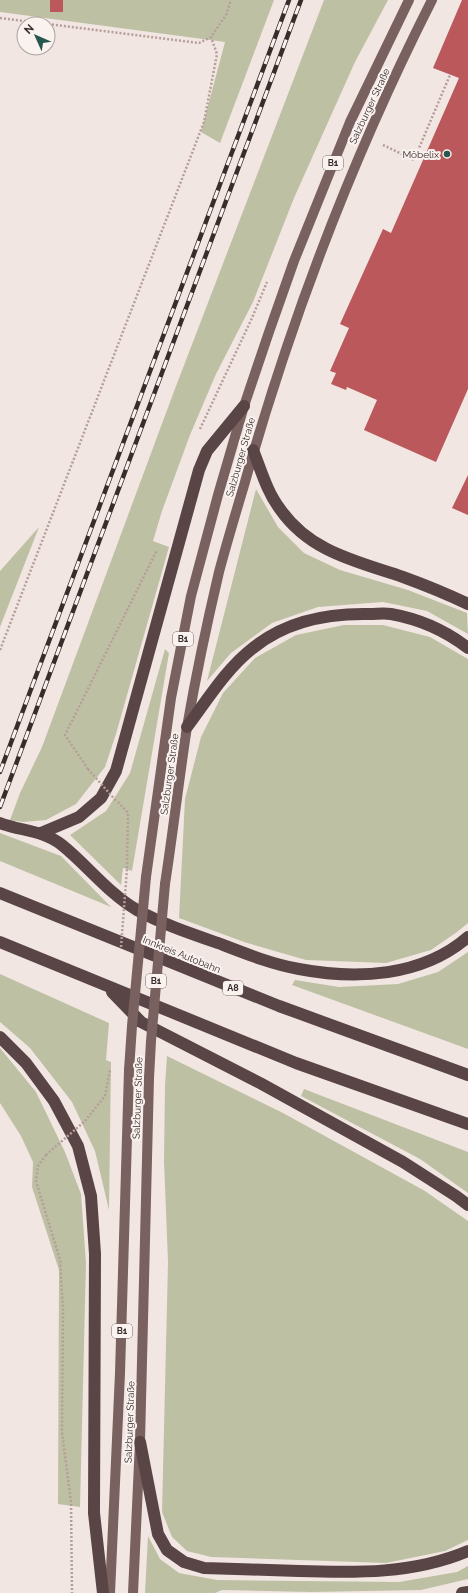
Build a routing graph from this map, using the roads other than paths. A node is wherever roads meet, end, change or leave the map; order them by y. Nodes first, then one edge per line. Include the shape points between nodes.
1 (409, 0) edge
2 (432, 0) edge
3 (244, 406) junction
4 (254, 450) junction
5 (468, 604) edge
6 (468, 648) edge
7 (187, 727) junction
8 (0, 823) edge
9 (41, 833) junction
10 (0, 893) edge
11 (468, 937) edge
12 (0, 942) edge
13 (108, 988) junction
14 (0, 1037) edge
15 (468, 1075) edge
16 (468, 1124) edge
17 (468, 1205) edge
18 (140, 1442) junction
19 (468, 1551) edge
20 (468, 1592) edge
21 (103, 1593) edge
22 (110, 1593) edge
23 (133, 1593) edge
24 (462, 1593) edge

1 - 3 main road, Salzburger Straße / B1 via 347,129 294,261
2 - 4 main road, Salzburger Straße / B1 via 367,138 313,270 293,324
3 - 9 highway via 207,451 199,470 116,771 101,798 79,817
3 - 22 main road, Salzburger Straße / B1, bridge via 191,596 170,698 146,877 129,1070 120,1373
4 - 5 highway via 279,508 295,527 316,544 344,558 441,591
4 - 7 main road, Salzburger Straße / B1 via 220,571
6 - 7 highway via 452,636 419,622 390,614 352,613 316,617 282,629 254,647 228,671
7 - 18 main road, Salzburger Straße / B1, bridge via 165,884 151,1041
8 - 9 highway via 11,828
9 - 11 highway via 61,844 115,895 137,910 199,937 298,969 346,975 392,972 429,962
10 - 15 highway, Innkreis Autobahn / A8 via 279,1006
12 - 13 highway
13 - 16 highway via 296,1063
13 - 17 highway via 142,1022 260,1083 403,1162
14 - 21 highway via 26,1062 54,1101 78,1146 91,1196 95,1254 94,1513
18 - 19 highway via 158,1534 167,1550 184,1562 204,1568 340,1573 427,1565
18 - 23 main road, Salzburger Straße / B1
20 - 24 highway

